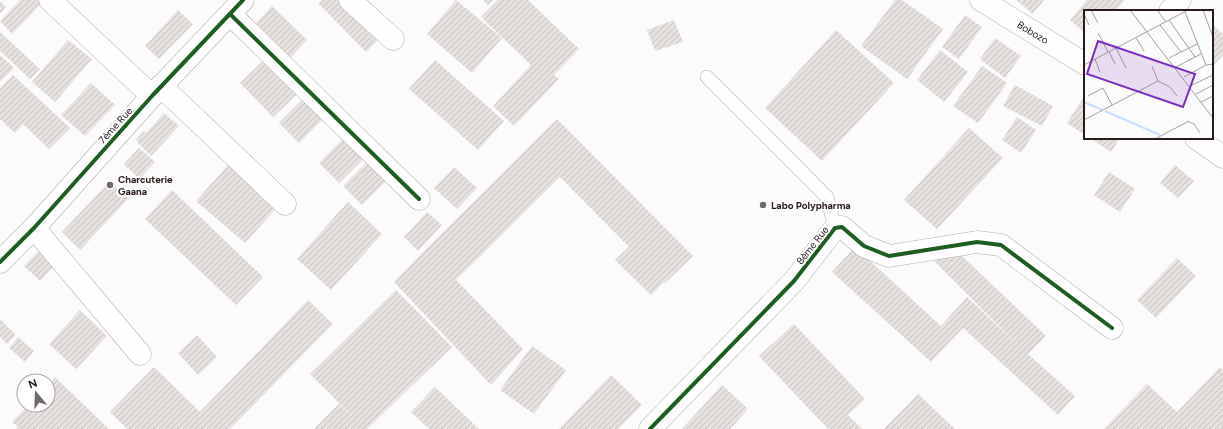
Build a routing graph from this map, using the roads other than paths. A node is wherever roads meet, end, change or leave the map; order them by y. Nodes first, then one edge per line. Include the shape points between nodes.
1 (50, 0) edge
2 (350, 0) edge
3 (1180, 0) edge
4 (985, 1) edge
5 (236, 7) edge
6 (1171, 10) edge
7 (393, 39) dead end
8 (1084, 63) edge
9 (707, 77) dead end
10 (156, 91) junction
11 (1197, 139) edge
12 (1223, 157) edge
13 (419, 200) dead end
14 (284, 204) dead end
15 (34, 228) junction
16 (835, 228) junction
17 (0, 262) edge
18 (1112, 328) dead end
19 (140, 354) dead end
20 (650, 429) edge

1 - 10 street
2 - 7 street
3 - 6 street
4 - 8 street, Bobozo
5 - 10 street, 7ème Rue
5 - 13 street
9 - 16 lane via 827,197
10 - 14 street
10 - 15 street, 7ème Rue
11 - 12 street
15 - 17 street, 7ème Rue
15 - 19 street
16 - 18 street, 8ème Rue via 842,227 864,246 889,256 977,242 1001,245
16 - 20 street, 8ème Rue via 794,281

